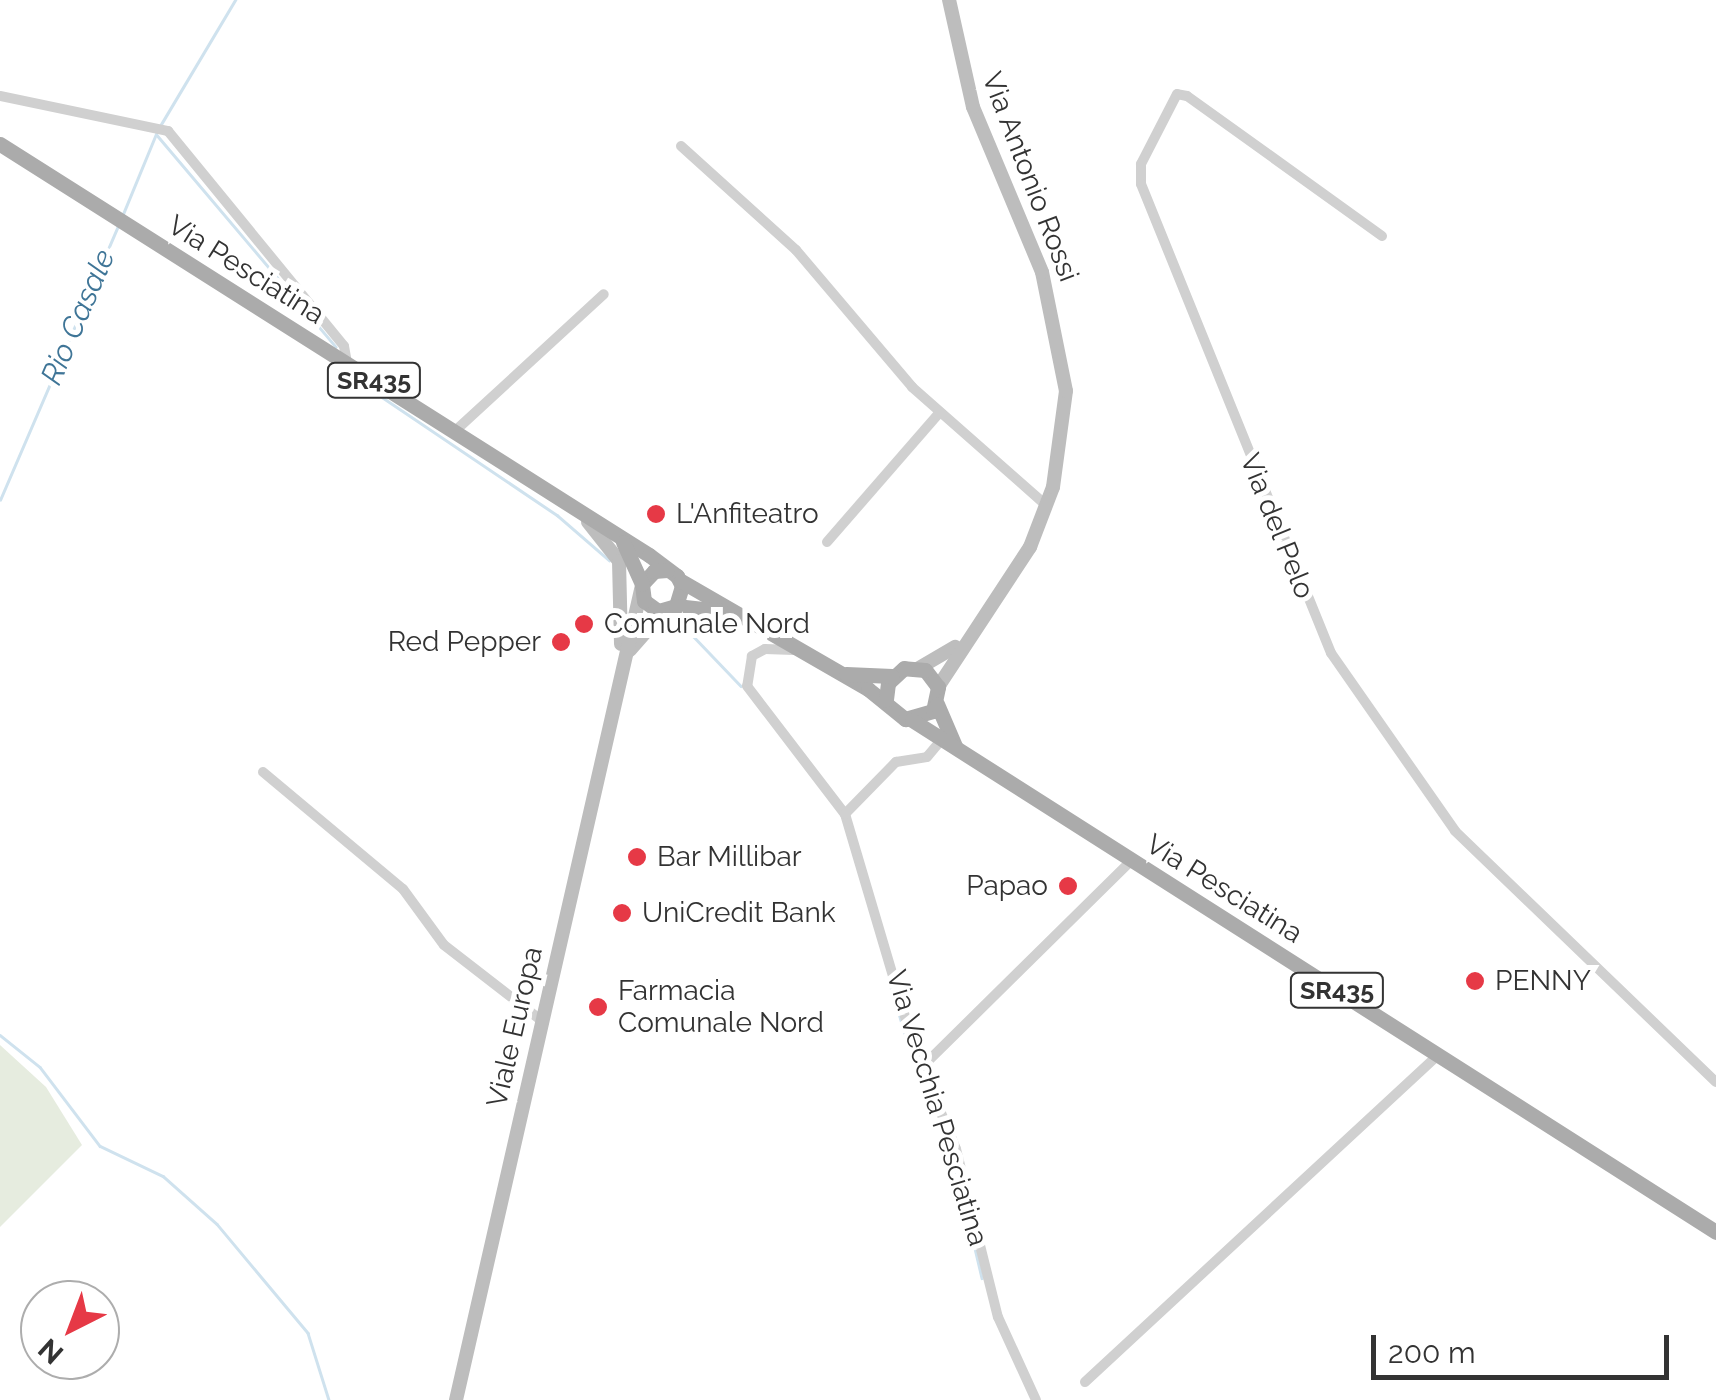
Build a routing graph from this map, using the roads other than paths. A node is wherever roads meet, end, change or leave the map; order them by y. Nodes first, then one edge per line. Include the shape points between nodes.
1 (948, 0) edge
2 (0, 96) edge
3 (0, 144) edge
4 (681, 146) dead end
5 (1382, 236) dead end
6 (604, 294) dead end
7 (347, 363) junction
8 (940, 412) junction
9 (455, 431) junction
10 (568, 503) junction
11 (1046, 505) junction
12 (617, 535) junction
13 (827, 542) dead end
14 (667, 570) junction
15 (680, 581) junction
16 (642, 584) junction
17 (670, 608) junction
18 (734, 614) junction
19 (960, 644) junction
20 (794, 650) junction
21 (622, 664) junction
22 (918, 668) junction
23 (842, 673) junction
24 (892, 676) junction
25 (938, 687) junction
26 (886, 700) junction
27 (937, 704) junction
28 (912, 720) junction
29 (942, 740) junction
30 (956, 750) junction
31 (263, 772) dead end
32 (845, 814) junction
33 (1132, 860) junction
34 (542, 1021) junction
35 (1438, 1055) junction
36 (923, 1066) junction
37 (1716, 1082) edge
38 (1716, 1232) edge
39 (1085, 1382) dead end
40 (456, 1400) edge
41 (1036, 1400) edge

1 - 11 main road, Via Antonio Rossi via 973,108 1036,254 1058,328 1065,415
2 - 7 street via 168,131 344,346
3 - 7 main road, Via Pesciatina / SR435
4 - 8 street via 796,250 878,353
5 - 37 street, Via del Pelo via 1187,96 1177,94 1141,164 1141,184 1330,653 1455,830
6 - 9 street
7 - 9 main road, Via Pesciatina / SR435
8 - 11 street
8 - 13 street
9 - 10 main road, Via Pesciatina / SR435
10 - 12 main road, Via Pesciatina / SR435
10 - 21 main road, Viale Europa via 608,540 619,562
11 - 19 main road, Via Antonio Rossi via 1008,586
12 - 14 main road, Via Pesciatina / SR435
12 - 16 main road, Via Pesciatina / SR435
14 - 15 main road, Via Pesciatina / SR435
14 - 16 main road via 654,571
15 - 17 main road
15 - 18 main road, Via Pesciatina / SR435
16 - 17 main road, Via Pesciatina / SR435 via 644,601
16 - 21 main road, Viale Europa
17 - 18 main road, Via Pesciatina / SR435
17 - 21 main road, Viale Europa
18 - 20 main road, Via Pesciatina / SR435
19 - 22 main road
19 - 25 main road
20 - 23 main road, Via Pesciatina / SR435
20 - 32 street, Via Vecchia Pesciatina via 765,649 752,656 747,686
21 - 34 main road, Viale Europa
22 - 24 main road, Via Pesciatina / SR435
22 - 25 main road
23 - 24 main road, Via Pesciatina / SR435
23 - 26 main road, Via Pesciatina / SR435
24 - 26 main road
25 - 27 main road
26 - 28 main road, Via Pesciatina / SR435 via 899,717
27 - 28 main road
27 - 30 main road
28 - 29 main road, Via Pesciatina / SR435
29 - 30 main road, Via Pesciatina / SR435
29 - 32 street via 927,757 896,762
30 - 33 main road, Via Pesciatina / SR435
31 - 34 street via 292,803 404,889 444,945
32 - 36 street, Via Vecchia Pesciatina
33 - 35 main road, Via Pesciatina / SR435
33 - 36 street
34 - 40 main road, Viale Europa
35 - 38 main road, Via Pesciatina / SR435
35 - 39 street
36 - 41 street, Via Vecchia Pesciatina via 956,1149 998,1318

